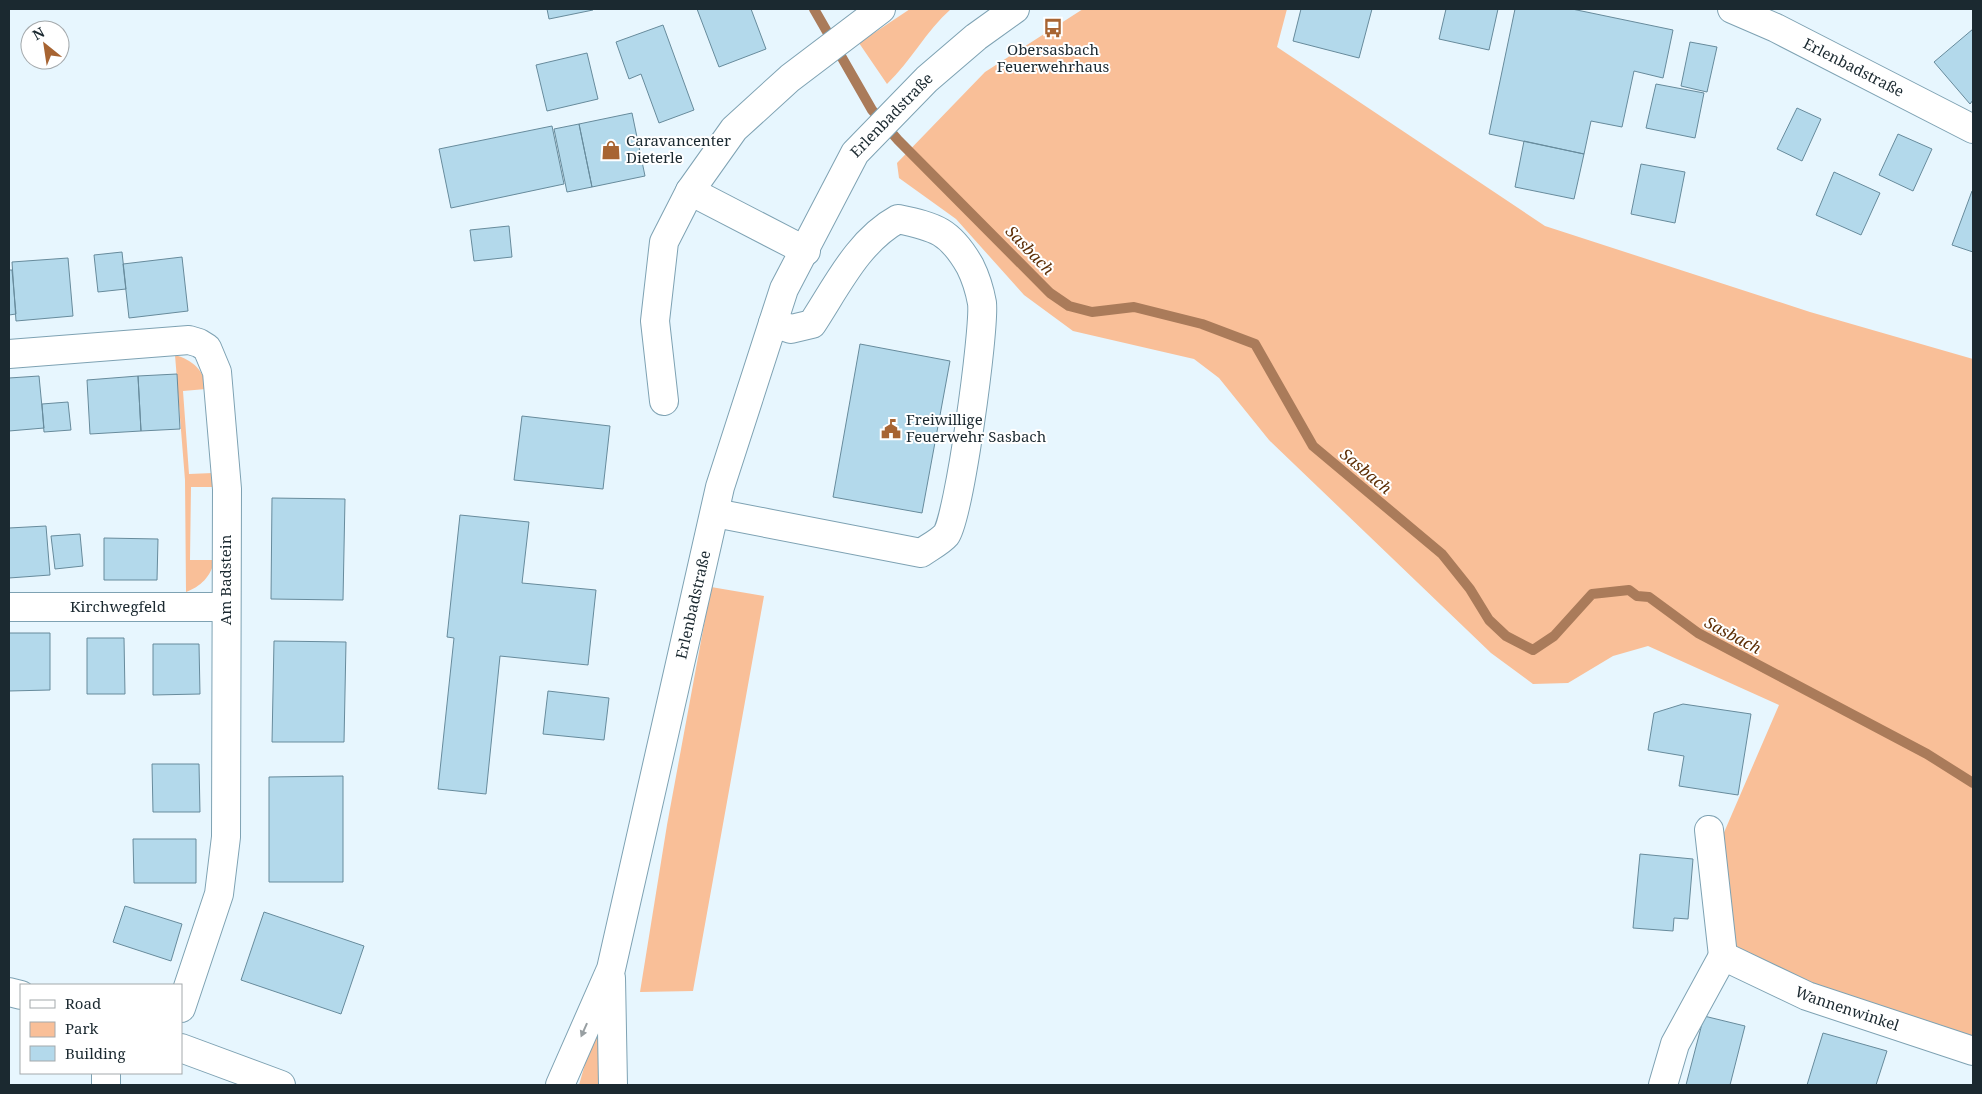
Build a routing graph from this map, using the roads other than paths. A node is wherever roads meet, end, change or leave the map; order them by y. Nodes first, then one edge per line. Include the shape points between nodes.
1 (881, 9) edge
2 (1015, 9) edge
3 (1732, 9) edge
4 (1973, 130) edge
5 (690, 191) junction
6 (806, 251) junction
7 (773, 323) junction
8 (9, 354) edge
9 (664, 401) dead end
10 (715, 513) junction
11 (226, 607) junction
12 (9, 608) edge
13 (1709, 830) dead end
14 (1723, 956) junction
15 (611, 969) junction
16 (182, 1005) edge
17 (182, 1048) edge
18 (1973, 1052) edge
19 (281, 1085) edge
20 (560, 1085) edge
21 (614, 1085) edge
22 (1663, 1085) edge

1 - 5 street via 790,78 734,129
2 - 6 street, Erlenbadstraße via 976,37 896,109 855,153
3 - 4 street, Erlenbadstraße via 1776,28
5 - 6 street
5 - 9 street via 664,242 655,321
6 - 7 street, Erlenbadstraße via 784,289
7 - 10 street, Erlenbadstraße via 720,487
7 - 10 street via 791,329 812,324 860,252 879,230 898,218 931,226 955,243 971,268 982,303 977,379 957,495 946,535 921,553
8 - 11 street, Am Badstein via 170,340 189,340 207,348 217,372 227,490
10 - 15 street, Erlenbadstraße
11 - 12 street, Kirchwegfeld
11 - 16 street, Am Badstein via 224,864 210,925
13 - 14 street
14 - 18 street, Wannenwinkel via 1807,996
14 - 22 street via 1675,1044
15 -> 20 street, Erlenbadstraße
15 - 21 street, Erlenbadstraße
17 - 19 street

